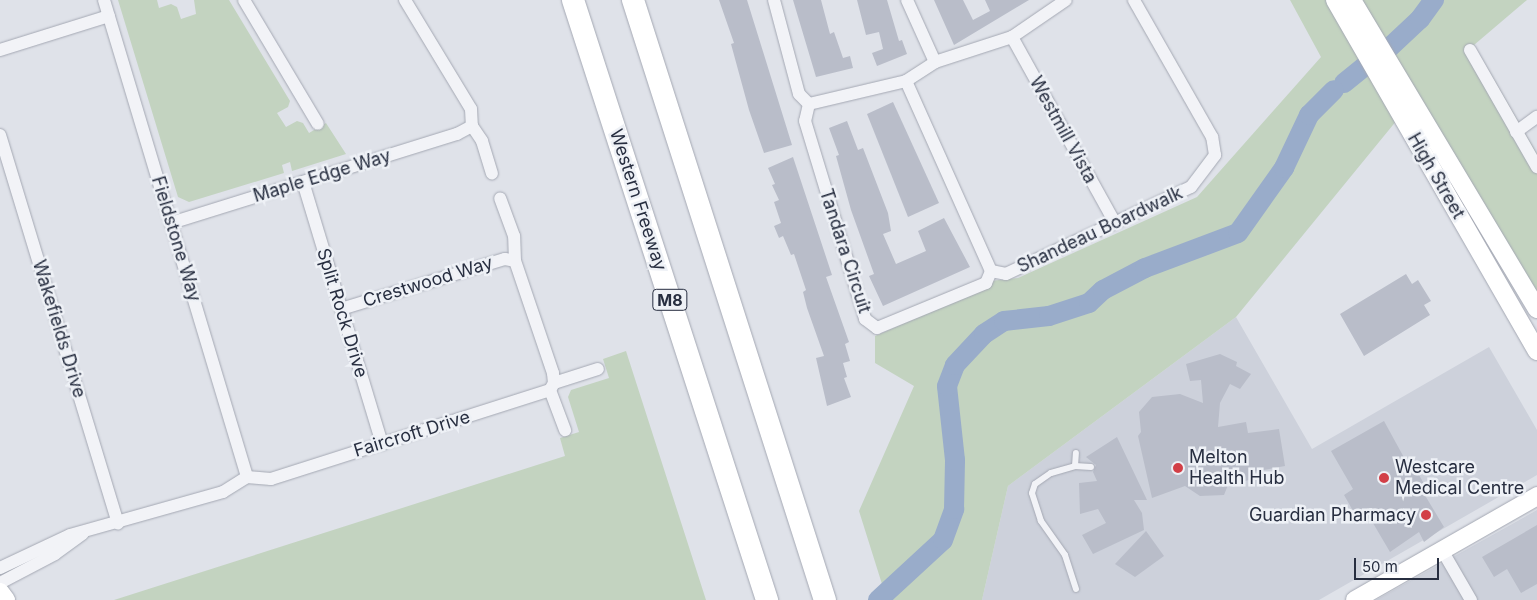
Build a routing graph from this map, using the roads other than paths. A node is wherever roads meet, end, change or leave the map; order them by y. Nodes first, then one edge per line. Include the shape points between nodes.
1 (104, 0) edge
2 (244, 0) edge
3 (405, 0) edge
4 (573, 0) edge
5 (633, 0) edge
6 (774, 0) edge
7 (907, 0) edge
8 (1066, 0) edge
9 (1134, 0) edge
10 (1334, 0) edge
11 (1352, 0) edge
12 (108, 16) junction
13 (1012, 37) junction
14 (0, 50) edge
15 (1470, 50) dead end
16 (935, 62) junction
17 (906, 81) junction
18 (809, 104) junction
19 (1537, 117) edge
20 (318, 124) dead end
21 (472, 126) junction
22 (1516, 132) junction
23 (0, 135) edge
24 (1537, 167) edge
25 (492, 174) dead end
26 (303, 182) junction
27 (500, 198) dead end
28 (1115, 222) junction
29 (171, 223) junction
30 (514, 261) junction
31 (991, 271) junction
32 (341, 309) junction
33 (1537, 309) edge
34 (1537, 351) edge
35 (598, 369) dead end
36 (552, 386) junction
37 (565, 430) dead end
38 (382, 444) junction
39 (1076, 453) dead end
40 (1075, 466) junction
41 (1091, 467) dead end
42 (247, 477) junction
43 (1537, 491) edge
44 (1529, 500) edge
45 (118, 523) junction
46 (83, 534) junction
47 (1442, 550) junction
48 (0, 568) edge
49 (0, 583) edge
50 (1076, 589) dead end
51 (0, 592) edge
52 (6, 600) edge
53 (766, 600) edge
54 (825, 600) edge
55 (1355, 600) edge
56 (1471, 600) edge

1 - 12 street, Fieldstone Way
2 - 20 street
3 - 21 street via 471,109
4 - 53 highway, Western Freeway / M8
5 - 54 highway
6 - 18 street via 799,94
7 - 16 street
8 - 13 street
9 - 28 street, Shandeau Boardwalk via 1216,147 1215,155 1191,187
10 - 34 main road, High Street
11 - 33 main road, High Street
12 - 14 street
12 - 29 street, Fieldstone Way
13 - 16 street
13 - 28 street, Westmill Vista
15 - 22 street
16 - 17 street
17 - 18 street
17 - 31 street
18 - 31 street, Tandara Circuit via 805,121 865,320 877,328 986,282
19 - 22 street
21 - 25 street via 482,141
21 - 26 street, Maple Edge Way via 457,134
22 - 24 street
23 - 45 street, Wakefields Drive
26 - 29 street, Maple Edge Way
26 - 32 street, Split Rock Drive
27 - 30 street via 514,236
28 - 31 street, Shandeau Boardwalk via 1006,274
29 - 42 street, Fieldstone Way
30 - 32 street, Crestwood Way via 505,259
30 - 36 street
32 - 38 street, Split Rock Drive
35 - 36 street, Faircroft Drive
36 - 37 street
36 - 38 street, Faircroft Drive
38 - 42 street, Faircroft Drive via 271,479
39 - 40 lane
40 - 41 lane
40 - 50 lane via 1042,478 1032,493 1041,521 1065,555
42 - 45 street via 223,492
43 - 44 main road
44 - 47 main road
45 - 46 street
46 - 48 street via 70,535
46 - 49 street via 55,554
47 - 55 main road
47 - 56 street
51 - 52 main road

